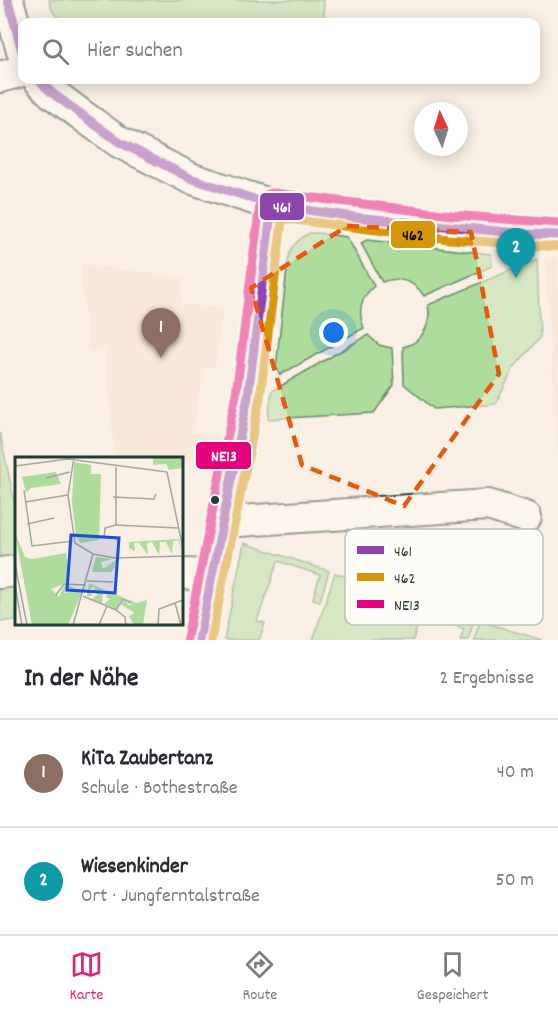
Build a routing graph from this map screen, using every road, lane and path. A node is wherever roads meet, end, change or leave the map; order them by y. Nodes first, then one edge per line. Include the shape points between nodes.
1 (8, 0) edge
2 (18, 36) edge
3 (18, 72) edge
4 (0, 77) edge
5 (43, 84) edge
6 (272, 205) junction
7 (558, 236) edge
8 (526, 517) dead end
9 (223, 522) junction
10 (15, 571) edge
11 (0, 573) edge
12 (183, 574) edge
13 (212, 575) junction
14 (199, 640) edge

1 - 2 street
3 - 4 street
5 - 6 street via 119,142 189,178
6 - 7 street
6 - 9 street via 248,396
8 - 9 street via 488,505
9 - 13 street
10 - 11 street
12 - 13 street
13 - 14 street

